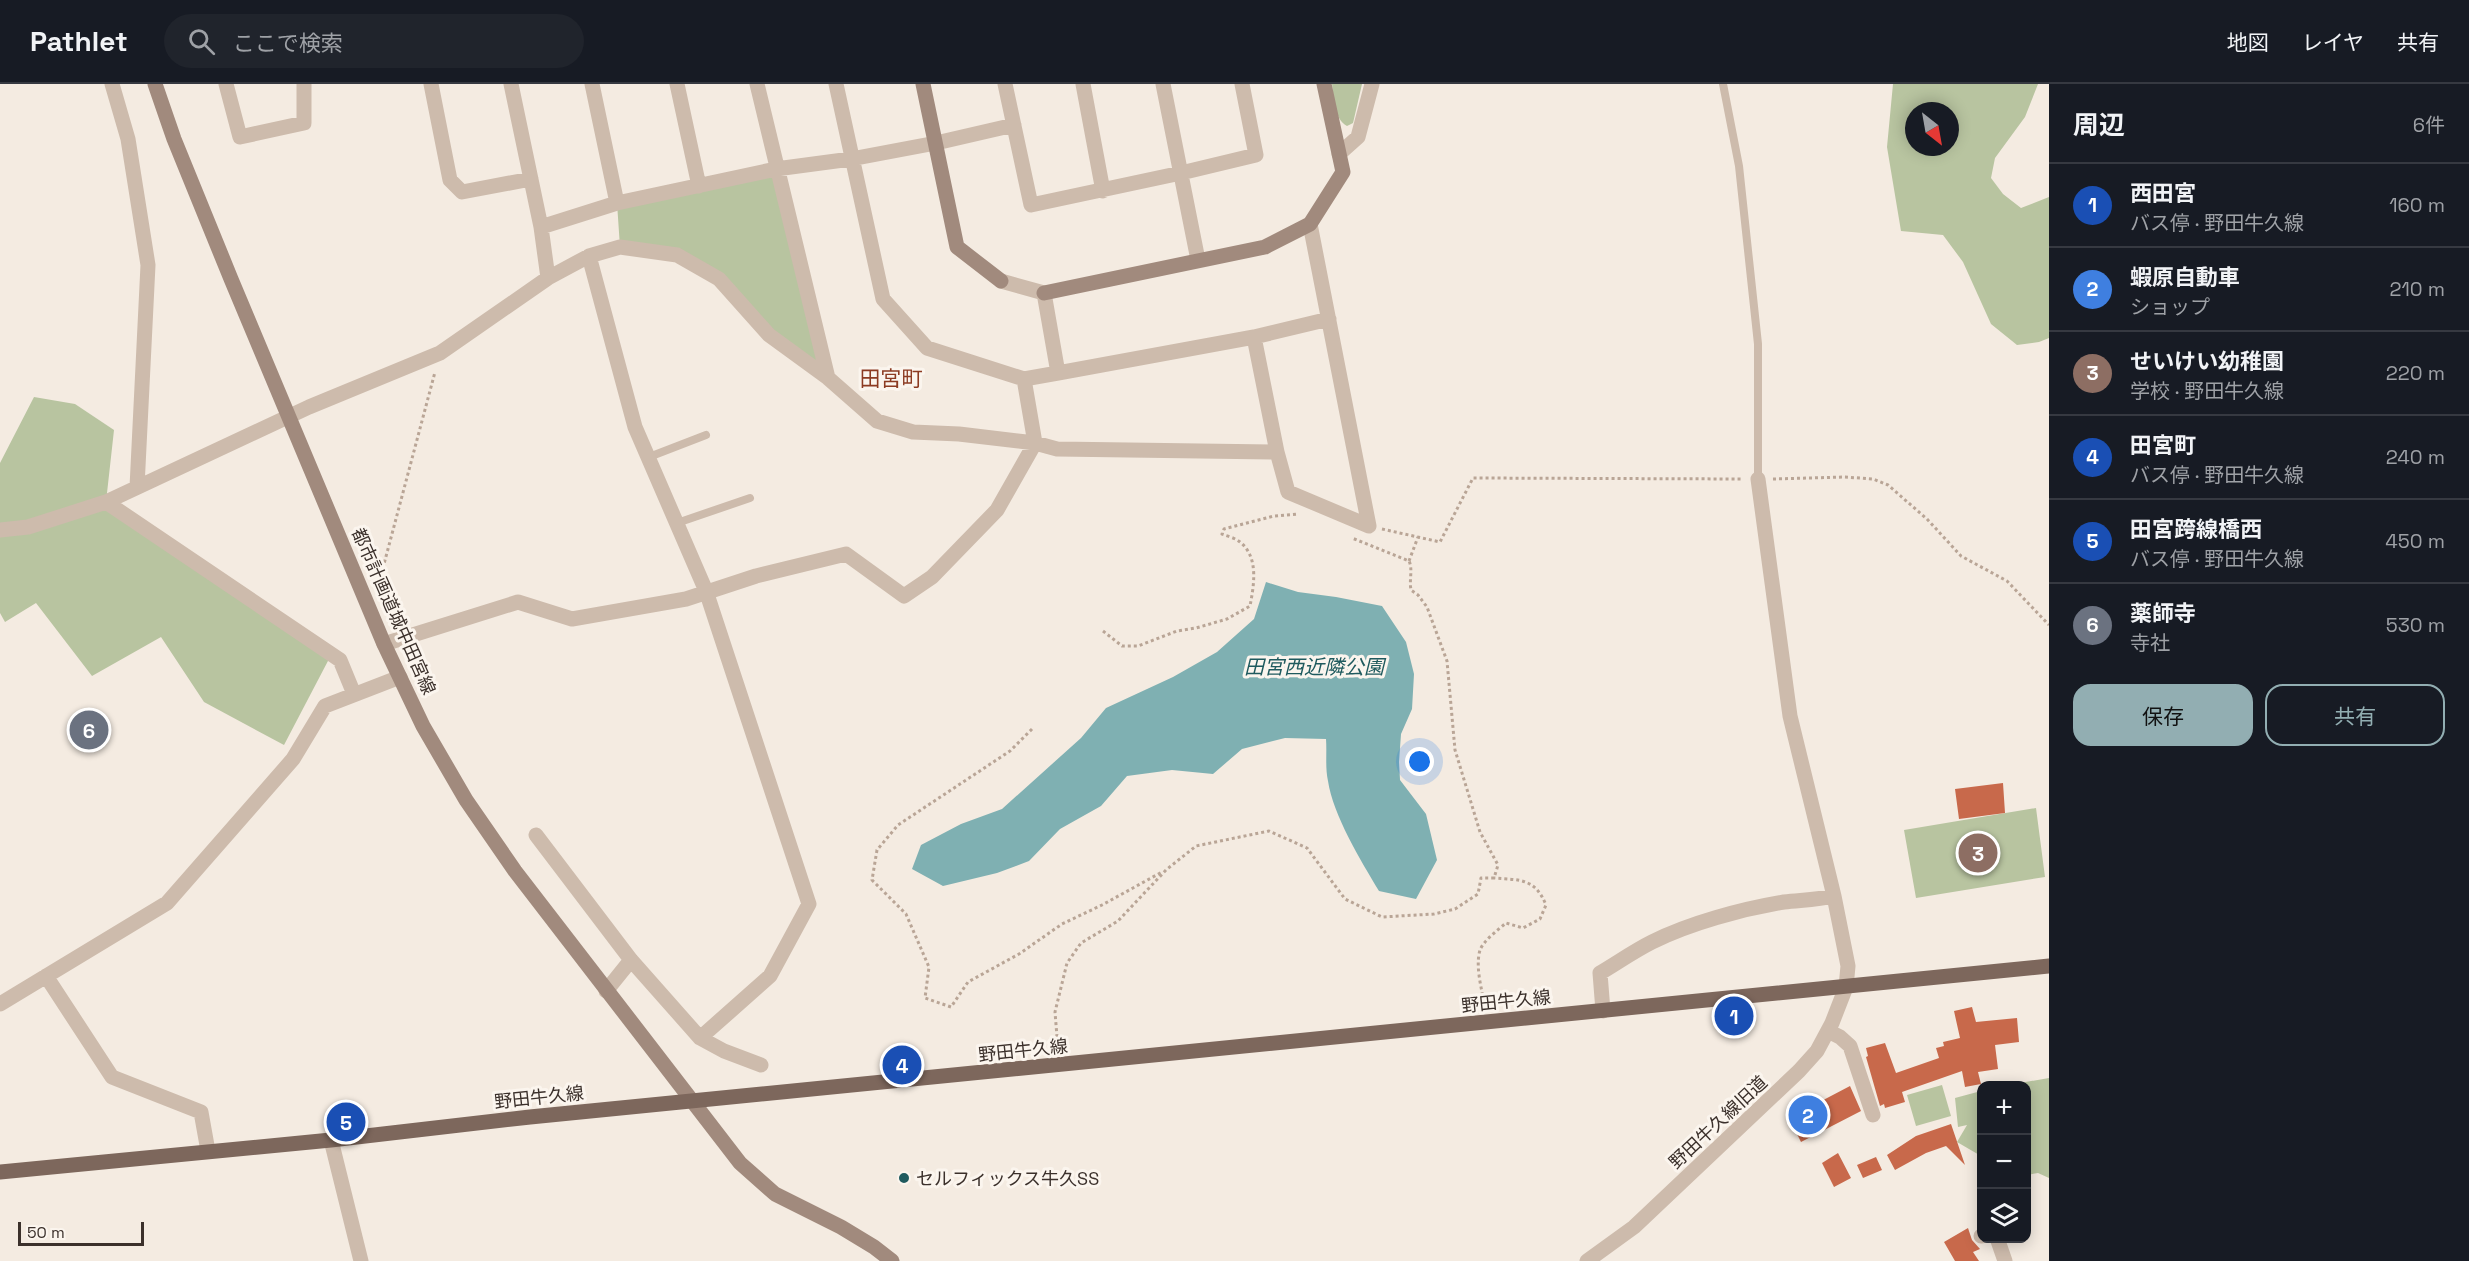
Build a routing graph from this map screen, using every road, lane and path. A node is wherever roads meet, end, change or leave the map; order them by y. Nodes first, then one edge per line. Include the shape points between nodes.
1 (112, 84) edge
2 (155, 84) edge
3 (226, 84) edge
4 (304, 84) edge
5 (431, 84) edge
6 (511, 84) edge
7 (592, 84) edge
8 (677, 84) edge
9 (758, 84) edge
10 (836, 84) edge
11 (922, 84) edge
12 (1005, 84) edge
13 (1083, 84) edge
14 (1163, 84) edge
15 (1242, 84) edge
16 (1324, 84) edge
17 (1372, 84) edge
18 (1723, 84) edge
19 (1014, 125) junction
20 (936, 143) junction
21 (1339, 154) junction
22 (851, 159) junction
23 (776, 169) junction
24 (1181, 173) junction
25 (531, 179) junction
26 (699, 186) junction
27 (1103, 190) junction
28 (617, 203) junction
29 (1310, 224) junction
30 (541, 227) junction
31 (589, 256) junction
32 (1198, 260) junction
33 (548, 278) junction
34 (1044, 292) junction
35 (1329, 318) junction
36 (1254, 336) junction
37 (440, 353) junction
38 (1058, 373) junction
39 (828, 378) junction
40 (1024, 379) junction
41 (290, 416) junction
42 (706, 435) dead end
43 (1035, 443) junction
44 (1277, 452) junction
45 (649, 457) junction
46 (1758, 479) junction
47 (137, 487) junction
48 (750, 498) dead end
49 (106, 502) junction
50 (1302, 513) dead end
51 (677, 523) junction
52 (1369, 526) junction
53 (0, 530) edge
54 (1344, 534) dead end
55 (1418, 537) junction
56 (1409, 561) junction
57 (356, 577) junction
58 (706, 591) junction
59 (2049, 625) edge
60 (1103, 631) dead end
61 (384, 645) junction
62 (400, 677) junction
63 (354, 694) junction
64 (1032, 729) dead end
65 (536, 835) dead end
66 (1166, 870) junction
67 (1494, 878) junction
68 (1834, 896) junction
69 (631, 960) junction
70 (2049, 966) edge
71 (46, 976) junction
72 (1846, 987) junction
73 (606, 991) junction
74 (0, 1004) edge
75 (1603, 1011) junction
76 (1486, 1015) junction
77 (1828, 1031) junction
78 (700, 1038) junction
79 (761, 1065) dead end
80 (1059, 1066) junction
81 (691, 1101) junction
82 (1873, 1115) dead end
83 (331, 1140) junction
84 (208, 1151) junction
85 (0, 1172) edge
86 (1998, 1243) edge
87 (361, 1261) edge
88 (892, 1261) edge
89 (1587, 1261) edge
90 (2005, 1261) edge

1 - 47 street via 128,138 148,265
2 - 41 street, 都市計画道城中田宮線
3 - 4 street via 240,137 304,123
5 - 25 street via 450,180 462,192
6 - 25 street
7 - 28 street
8 - 26 street
9 - 23 street
10 - 22 street
11 - 20 street
12 - 19 street
13 - 27 street
14 - 24 street
15 - 24 street via 1256,155
16 - 21 street
17 - 21 street via 1358,138
18 - 46 lane via 1739,166 1758,344
19 - 20 street
19 - 27 street via 1031,205
20 - 22 street
20 - 34 street via 957,247 1000,281
21 - 29 street via 1343,172
22 - 23 street
22 - 40 street via 883,299 927,348
23 - 26 street
23 - 39 street
24 - 27 street
24 - 32 street
25 - 30 street
26 - 28 street
28 - 30 street
29 - 32 street via 1264,247
29 - 35 street
30 - 33 street
31 - 33 street
31 - 39 street via 620,247 677,255 719,279 769,335
31 - 45 street via 635,427
32 - 34 street
33 - 37 street
34 - 38 street
35 - 36 street
35 - 52 street
36 - 38 street
36 - 44 street
37 - 41 street
37 - 57 path via 384,564
38 - 40 street
39 - 43 street via 877,421 913,432
40 - 43 street
41 - 47 street
41 - 57 street, 都市計画道城中田宮線
42 - 45 lane
43 - 44 street via 1057,449
43 - 58 street via 997,510 932,578 904,596 846,554
44 - 52 street via 1288,492
45 - 51 street
46 - 55 path via 1473,478 1440,542
46 - 59 path via 1845,477 1873,479 1888,485 1961,556 2007,581
46 - 68 street via 1790,716
47 - 49 street
48 - 51 lane
49 - 53 street via 28,527
49 - 63 street via 340,660
50 - 60 path via 1224,529 1222,534 1240,542 1253,560 1250,606 1227,619 1177,631 1138,646 1122,646
51 - 58 street
52 - 55 path
54 - 56 path
55 - 56 path
56 - 67 path via 1411,590 1427,607 1447,661 1455,750 1480,832 1498,865
57 - 61 street, 都市計画道城中田宮線
58 - 61 street via 686,599 572,619 518,602
58 - 78 street via 809,904 770,976
61 - 62 street, 都市計画道城中田宮線
62 - 63 street
62 - 73 street, 都市計画道城中田宮線 via 466,800
63 - 71 street via 325,706 293,759 167,903
64 - 66 path via 1010,751 898,825 877,850 872,880 906,914 929,968 925,998 951,1007 968,982 1062,924
65 - 69 street
66 - 67 path via 1196,846 1269,831 1307,848 1345,899 1382,917 1455,909 1478,894 1481,878
66 - 80 path via 1118,921 1081,943 1066,963 1055,1012
67 - 76 path via 1526,881 1540,892 1546,905 1540,919 1523,928 1506,923 1480,950 1479,977
68 - 72 street via 1848,966
68 - 75 street via 1739,912 1651,942 1600,973
69 - 73 street
69 - 78 street
70 - 72 main road, 野田牛久線
71 - 74 street
71 - 84 street via 112,1077 201,1112
72 - 75 main road, 野田牛久線
72 - 77 street, 野田牛久線旧道
73 - 81 street, 都市計画道城中田宮線
75 - 76 main road, 野田牛久線
76 - 80 main road, 野田牛久線
77 - 82 street via 1850,1046
77 - 89 street, 野田牛久線旧道 via 1799,1071 1731,1137 1634,1227
78 - 79 street
80 - 81 main road, 野田牛久線
81 - 83 main road, 野田牛久線
81 - 88 street, 都市計画道城中田宮線 via 759,1182 874,1246
83 - 84 main road, 野田牛久線
83 - 87 street
84 - 85 main road, 野田牛久線
86 - 90 street

